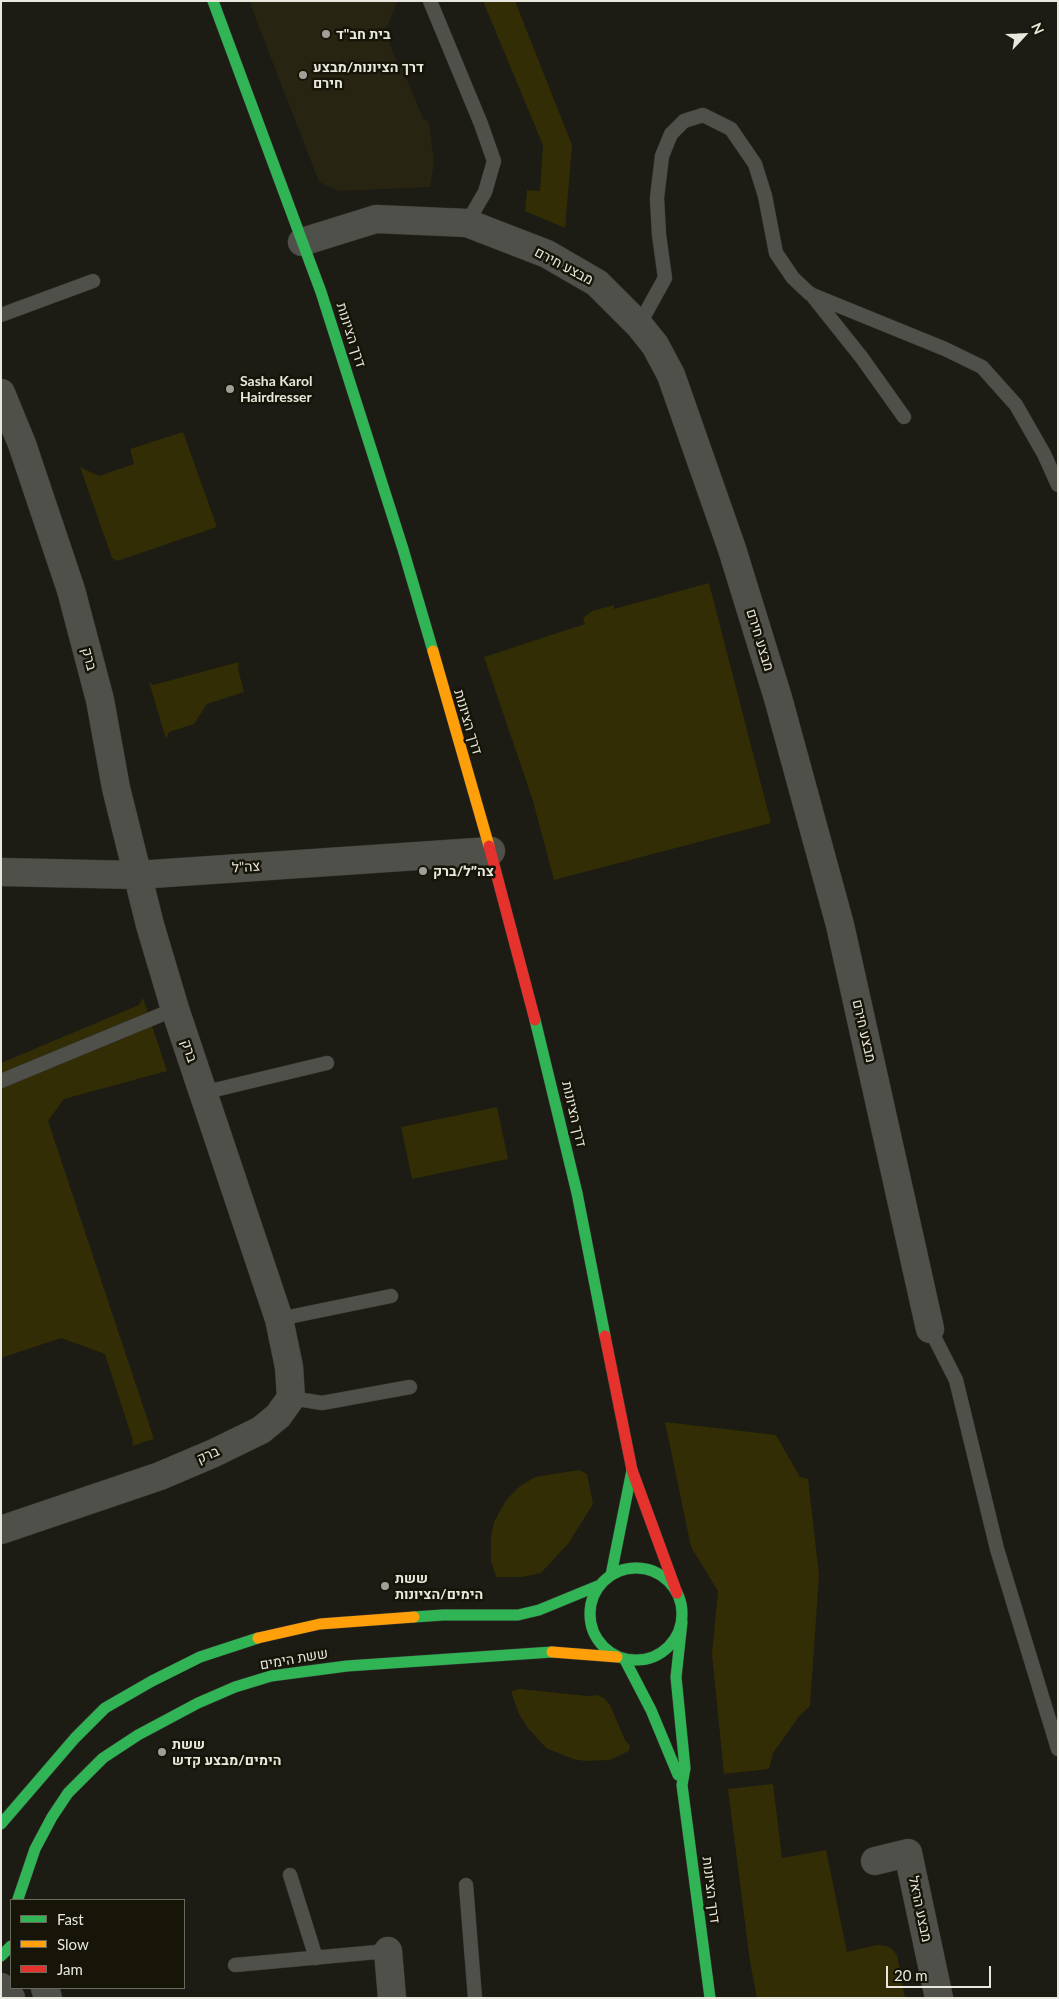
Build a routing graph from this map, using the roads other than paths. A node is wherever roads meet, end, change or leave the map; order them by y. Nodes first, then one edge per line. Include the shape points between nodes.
1 (213, 1) edge
2 (430, 1) edge
3 (466, 223) junction
4 (302, 242) junction
5 (93, 281) dead end
6 (810, 294) junction
7 (1, 315) edge
8 (640, 325) junction
9 (1, 393) edge
10 (904, 417) dead end
11 (1058, 485) edge
12 (491, 851) junction
13 (1, 872) edge
14 (137, 875) junction
15 (174, 1009) junction
16 (327, 1063) dead end
17 (1, 1081) edge
18 (202, 1092) junction
19 (391, 1296) dead end
20 (279, 1319) junction
21 (930, 1329) joint
22 (410, 1387) dead end
23 (290, 1398) junction
24 (632, 1470) junction
25 (1, 1530) edge
26 (611, 1575) junction
27 (600, 1584) junction
28 (677, 1592) junction
29 (682, 1622) junction
30 (621, 1659) junction
31 (1058, 1749) edge
32 (682, 1785) junction
33 (1, 1824) edge
34 (875, 1861) dead end
35 (290, 1875) dead end
36 (10, 1884) dead end
37 (466, 1885) dead end
38 (18, 1899) edge
39 (18, 1899) edge
40 (10, 1947) edge
41 (388, 1950) joint
42 (1, 1956) edge
43 (316, 1958) junction
44 (235, 1965) dead end
45 (1, 1987) edge
46 (11, 1998) edge
47 (392, 1998) edge
48 (475, 1998) edge
49 (710, 1998) edge
50 (939, 1998) edge

1 - 4 street, דרך הציונות
2 - 3 lane via 494,161 485,192
3 - 4 street, מבצע חירם via 376,219
3 - 8 street, מבצע חירם via 547,254 597,283
4 - 12 street, דרך הציונות via 403,549
5 - 7 lane
6 - 8 lane via 793,278 776,253 755,164 731,129 703,115 684,120 671,134 662,156 657,198 665,278
6 - 10 lane
6 - 11 lane via 982,367 1016,405
8 - 21 street, מבצע חירם via 671,376 732,549 778,698 840,925
9 - 14 street, ברק via 22,444 71,590 100,700 116,788
12 - 14 street, צה"ל
12 - 24 street, דרך הציונות via 577,1194
13 - 14 street, צה"ל
14 - 15 street, ברק
15 - 17 lane
15 - 18 street, ברק
16 - 18 lane
18 - 20 street, ברק
19 - 20 lane
20 - 23 street, ברק via 290,1367
21 - 31 lane via 956,1380 997,1549
22 - 23 lane via 322,1404
23 - 25 street, ברק via 278,1416 261,1430 214,1453 160,1476
24 - 26 street, דרך הציונות
24 - 28 street, דרך הציונות
26 - 27 street
26 - 28 street via 624,1569 639,1568 661,1576
27 - 30 street via 592,1597 591,1626 600,1644
27 - 33 street, ששת הימים via 539,1610 518,1615 443,1615 320,1624 249,1640 200,1657 105,1708
28 - 29 street
29 - 30 street via 669,1648 657,1656 643,1660
29 - 32 street, דרך הציונות via 676,1677 685,1768
30 - 32 street, דרך הציונות via 651,1710
30 - 38 street, ששת הימים via 544,1651 348,1666 271,1676 228,1690 138,1734 103,1758 68,1793 52,1817 35,1849
32 - 49 street, דרך הציונות
34 - 50 street, מבצע הראל via 908,1853
35 - 43 lane
36 - 39 street
37 - 48 lane
40 - 42 street
41 - 43 lane
41 - 47 street
43 - 44 lane
45 - 46 street

